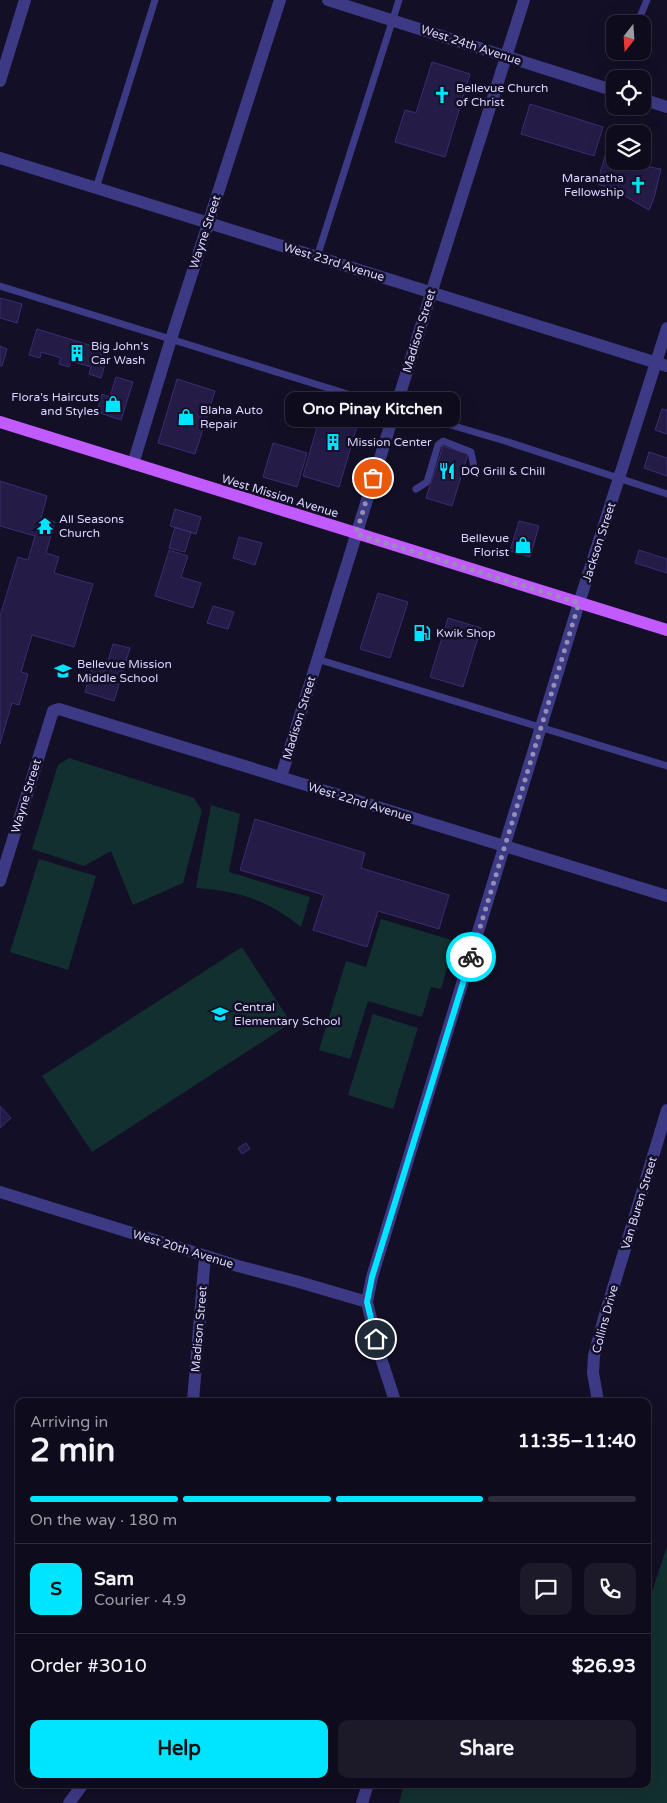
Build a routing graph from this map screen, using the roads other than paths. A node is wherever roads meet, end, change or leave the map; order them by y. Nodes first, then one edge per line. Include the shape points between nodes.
1 (26, 0) edge
2 (155, 0) edge
3 (280, 0) edge
4 (328, 0) edge
5 (399, 0) edge
6 (524, 0) edge
7 (647, 0) edge
8 (641, 15) edge
9 (392, 20) junction
10 (506, 56) junction
11 (0, 81) edge
12 (606, 88) edge
13 (651, 103) edge
14 (667, 107) edge
15 (0, 158) edge
16 (96, 188) junction
17 (208, 223) junction
18 (317, 257) junction
19 (0, 286) edge
20 (431, 292) junction
21 (667, 328) edge
22 (171, 339) junction
23 (662, 364) edge
24 (396, 408) junction
25 (0, 422) edge
26 (133, 464) junction
27 (474, 466) dead end
28 (619, 478) junction
29 (416, 490) dead end
30 (667, 494) edge
31 (356, 534) junction
32 (579, 603) junction
33 (667, 630) edge
34 (318, 659) junction
35 (53, 711) joint
36 (541, 727) junction
37 (667, 766) edge
38 (281, 777) junction
39 (505, 847) junction
40 (0, 881) edge
41 (667, 896) edge
42 (667, 1110) edge
43 (0, 1192) edge
44 (205, 1256) junction
45 (620, 1266) joint
46 (367, 1302) junction
47 (193, 1398) edge
48 (394, 1398) edge
49 (597, 1398) edge
50 (80, 1788) edge
51 (367, 1788) edge
52 (69, 1803) edge
53 (362, 1803) edge

1 - 11 street
2 - 16 lane
3 - 17 street, Wayne Street
4 - 9 street, West 24th Avenue
5 - 9 lane
6 - 10 street, Madison Street
7 - 8 lane
9 - 10 street, West 24th Avenue
9 - 18 lane
10 - 12 street, West 24th Avenue
10 - 20 street, Madison Street
13 - 14 street
15 - 16 street, West 23rd Avenue
16 - 17 street, West 23rd Avenue
17 - 18 street, West 23rd Avenue
17 - 22 street, Wayne Street
18 - 20 street, West 23rd Avenue
19 - 22 lane
20 - 23 street, West 23rd Avenue
20 - 24 street, Madison Street
21 - 23 street, Jackson Street
22 - 24 lane
22 - 26 street, Wayne Street
23 - 28 street, Jackson Street
24 - 28 lane
24 - 31 street, Madison Street
25 - 26 main road, West Mission Avenue
26 - 31 main road, West Mission Avenue
27 - 29 lane via 471,452 443,441 438,446 427,482
28 - 30 lane
28 - 32 street, Jackson Street
31 - 32 main road, West Mission Avenue
31 - 34 street, Madison Street
32 - 33 main road, West Mission Avenue
32 - 36 street, Jackson Street
34 - 36 lane
34 - 38 street, Madison Street
35 - 38 street, West 22nd Avenue via 66,711
35 - 40 street, Wayne Street
36 - 37 lane
36 - 39 street, Jackson Street
38 - 39 street, West 22nd Avenue
39 - 41 street, West 22nd Avenue
39 - 46 street, Jackson Street
42 - 45 street, Van Buren Street
43 - 44 street, West 20th Avenue
44 - 46 street, West 20th Avenue
44 - 47 street, Madison Street
45 - 49 street, Collins Drive via 594,1356
46 - 48 street
50 - 52 street
51 - 53 street

